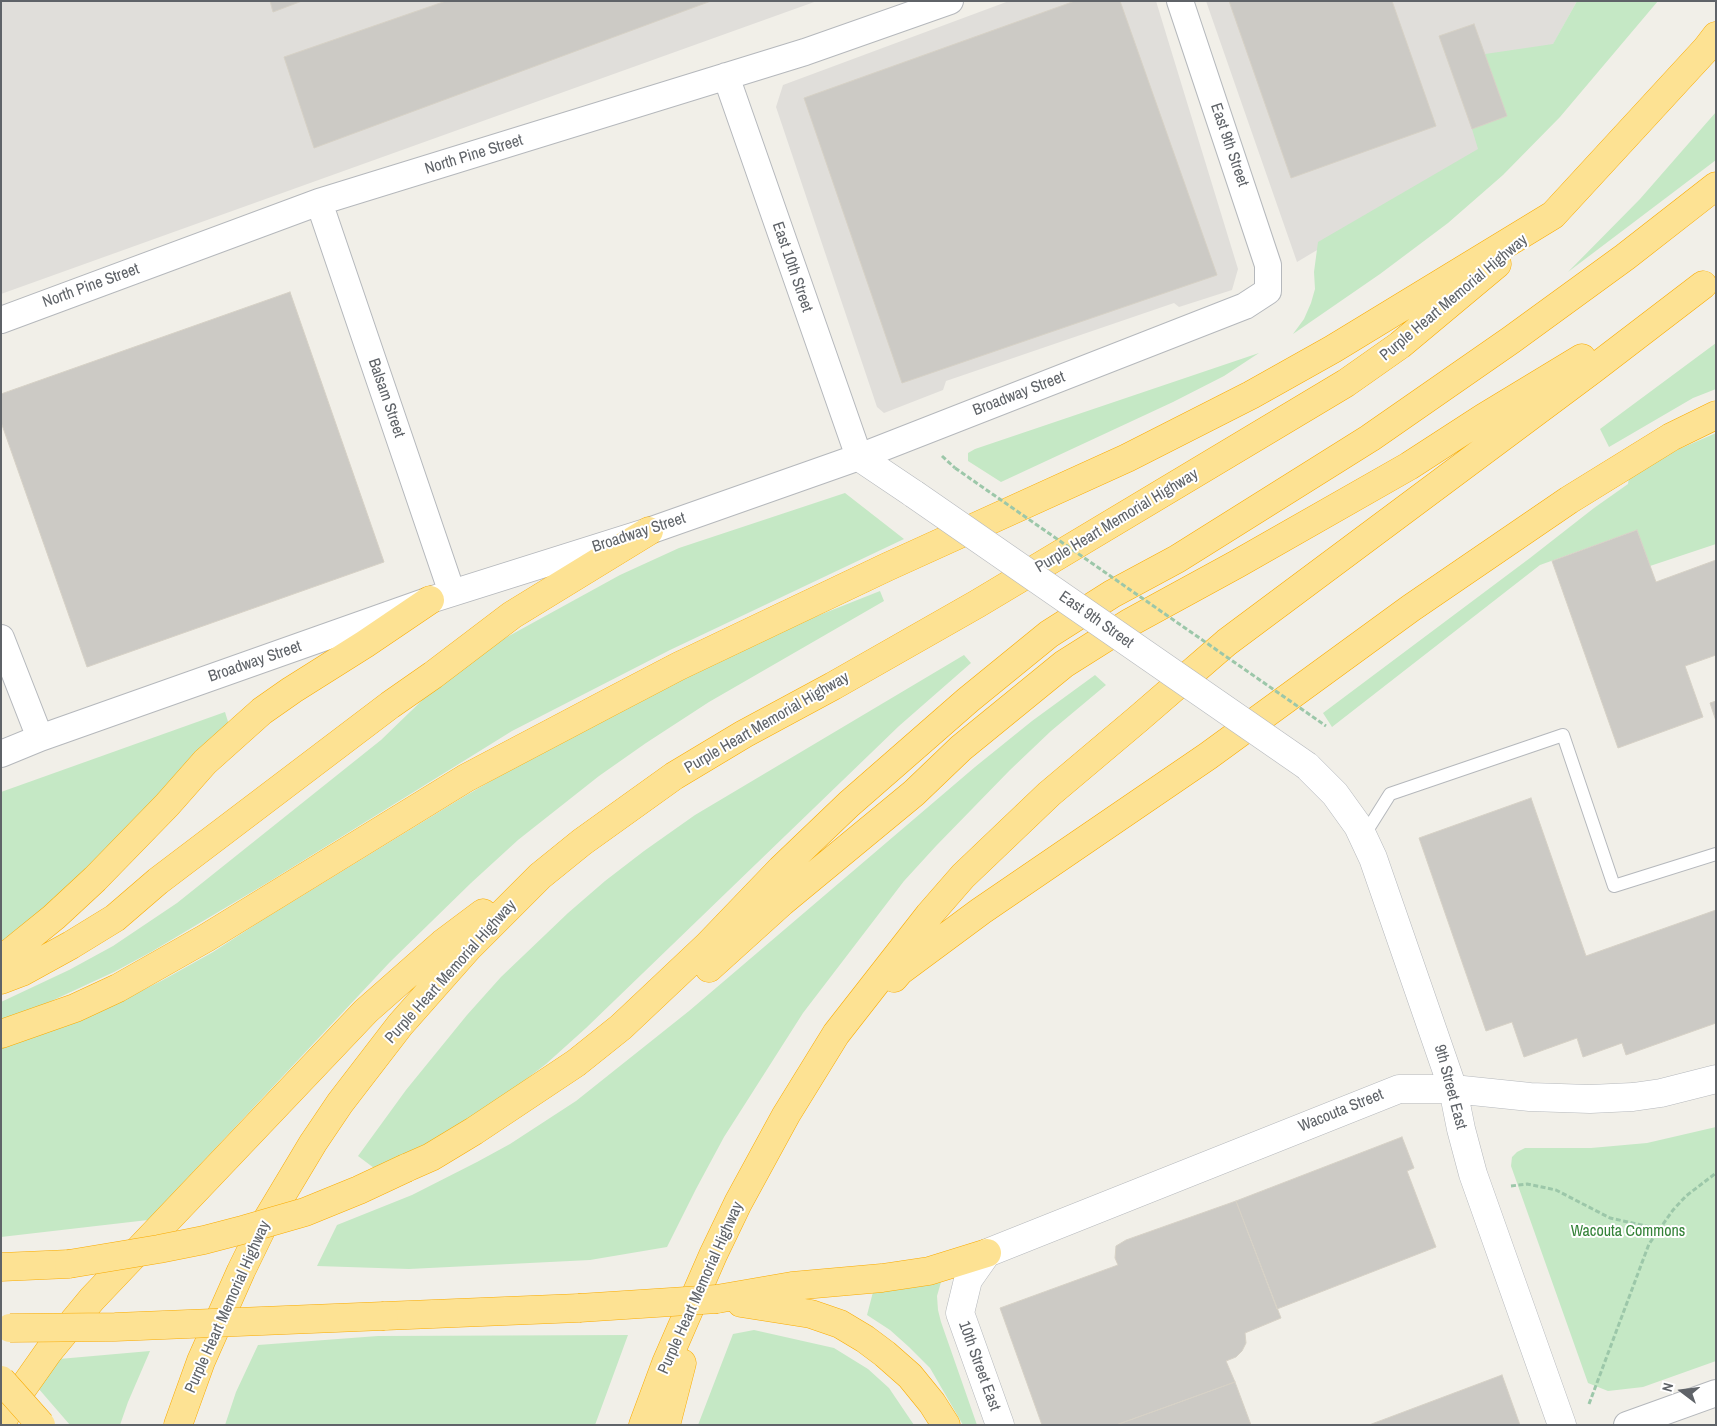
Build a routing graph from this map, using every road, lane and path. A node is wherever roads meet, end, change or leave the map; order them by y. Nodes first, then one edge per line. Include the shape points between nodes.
1 (950, 1) edge
2 (1180, 1) edge
3 (1716, 36) edge
4 (726, 76) junction
5 (1716, 186) edge
6 (319, 202) junction
7 (1553, 215) junction
8 (1710, 280) edge
9 (1268, 291) joint
10 (1, 320) edge
11 (1716, 415) edge
12 (860, 457) junction
13 (955, 468) dead end
14 (649, 531) junction
15 (441, 597) junction
16 (1, 638) edge
17 (1326, 726) dead end
18 (40, 738) junction
19 (1, 754) edge
20 (1307, 766) joint
21 (626, 810) junction
22 (1362, 837) junction
23 (1716, 854) edge
24 (1, 960) edge
25 (1, 980) edge
26 (1, 1034) edge
27 (813, 1072) junction
28 (1716, 1079) edge
29 (1454, 1089) junction
30 (474, 1132) junction
31 (1716, 1173) edge
32 (1511, 1186) dead end
33 (738, 1203) junction
34 (1658, 1229) junction
35 (987, 1253) junction
36 (1, 1267) edge
37 (787, 1298) junction
38 (6, 1328) edge
39 (1, 1380) edge
40 (1716, 1393) edge
41 (1588, 1405) dead end
42 (1, 1423) edge
43 (41, 1425) edge
44 (178, 1425) edge
45 (643, 1425) edge
46 (666, 1425) edge
47 (946, 1425) edge
48 (1000, 1425) edge
49 (1562, 1425) edge
50 (1627, 1425) edge

1 - 4 street, North Pine Street
2 - 9 street, East 9th Street via 1268,265
3 - 7 highway
4 - 6 street, North Pine Street
4 - 12 street, East 10th Street
5 - 30 highway via 1626,257 1370,438 1177,559 1112,594 1049,634 849,804 621,1027 576,1063
6 - 10 street, North Pine Street
6 - 15 street, Balsam Street
7 - 21 highway, Purple Heart Memorial Highway via 1473,286 1346,383 978,604 744,734 674,776
7 - 26 highway via 1334,349 1251,395 1127,458 887,567 612,700 466,778 206,938 118,988 75,1008
8 - 27 highway, Purple Heart Memorial Highway via 1227,642 1049,794 963,876 929,915 836,1034
8 - 30 highway via 1409,466 1129,623 1064,664 961,748 679,994 601,1057 510,1122
9 - 12 street, Broadway Street via 1245,306
11 - 27 highway via 1663,442 1569,500 1411,608 1208,756 981,911 900,971
12 - 14 street, Broadway Street
12 - 20 street, East 9th Street, bridge
13 - 17 path, bridge
14 - 15 street, Broadway Street
14 - 25 highway via 512,615 164,876 115,918 22,972
15 - 18 street, Broadway Street
15 - 24 highway via 262,711 205,762 88,886
16 - 18 street
18 - 19 street, Broadway Street
20 - 22 street, 9th Street East via 1335,794
21 - 42 highway via 443,943 366,1011 92,1299 49,1351
21 - 44 highway, Purple Heart Memorial Highway via 540,876 499,916 400,1025 340,1103 262,1228 201,1361
22 - 23 lane via 1390,794 1563,735 1614,886
22 - 29 street, 9th Street East via 1373,858
27 - 33 highway, Purple Heart Memorial Highway
28 - 29 street, Wacouta Street via 1661,1094 1614,1098 1546,1098
29 - 35 street, Wacouta Street via 1393,1091
29 - 49 street, 9th Street East via 1473,1174
30 - 36 highway, bridge via 431,1157 359,1190 305,1212 246,1229 159,1249 69,1264
31 - 34 path via 1686,1196
32 - 34 path via 1527,1184 1556,1190 1610,1218
33 - 45 highway, Purple Heart Memorial Highway via 687,1314
33 - 46 highway via 688,1338
34 - 41 path via 1649,1244
35 - 37 highway via 929,1271
35 - 48 street, 10th Street East via 968,1280 960,1313
37 - 38 highway, bridge via 114,1327
37 - 47 highway via 818,1316 840,1324 885,1354 910,1376
39 - 43 highway, bridge
40 - 50 street

